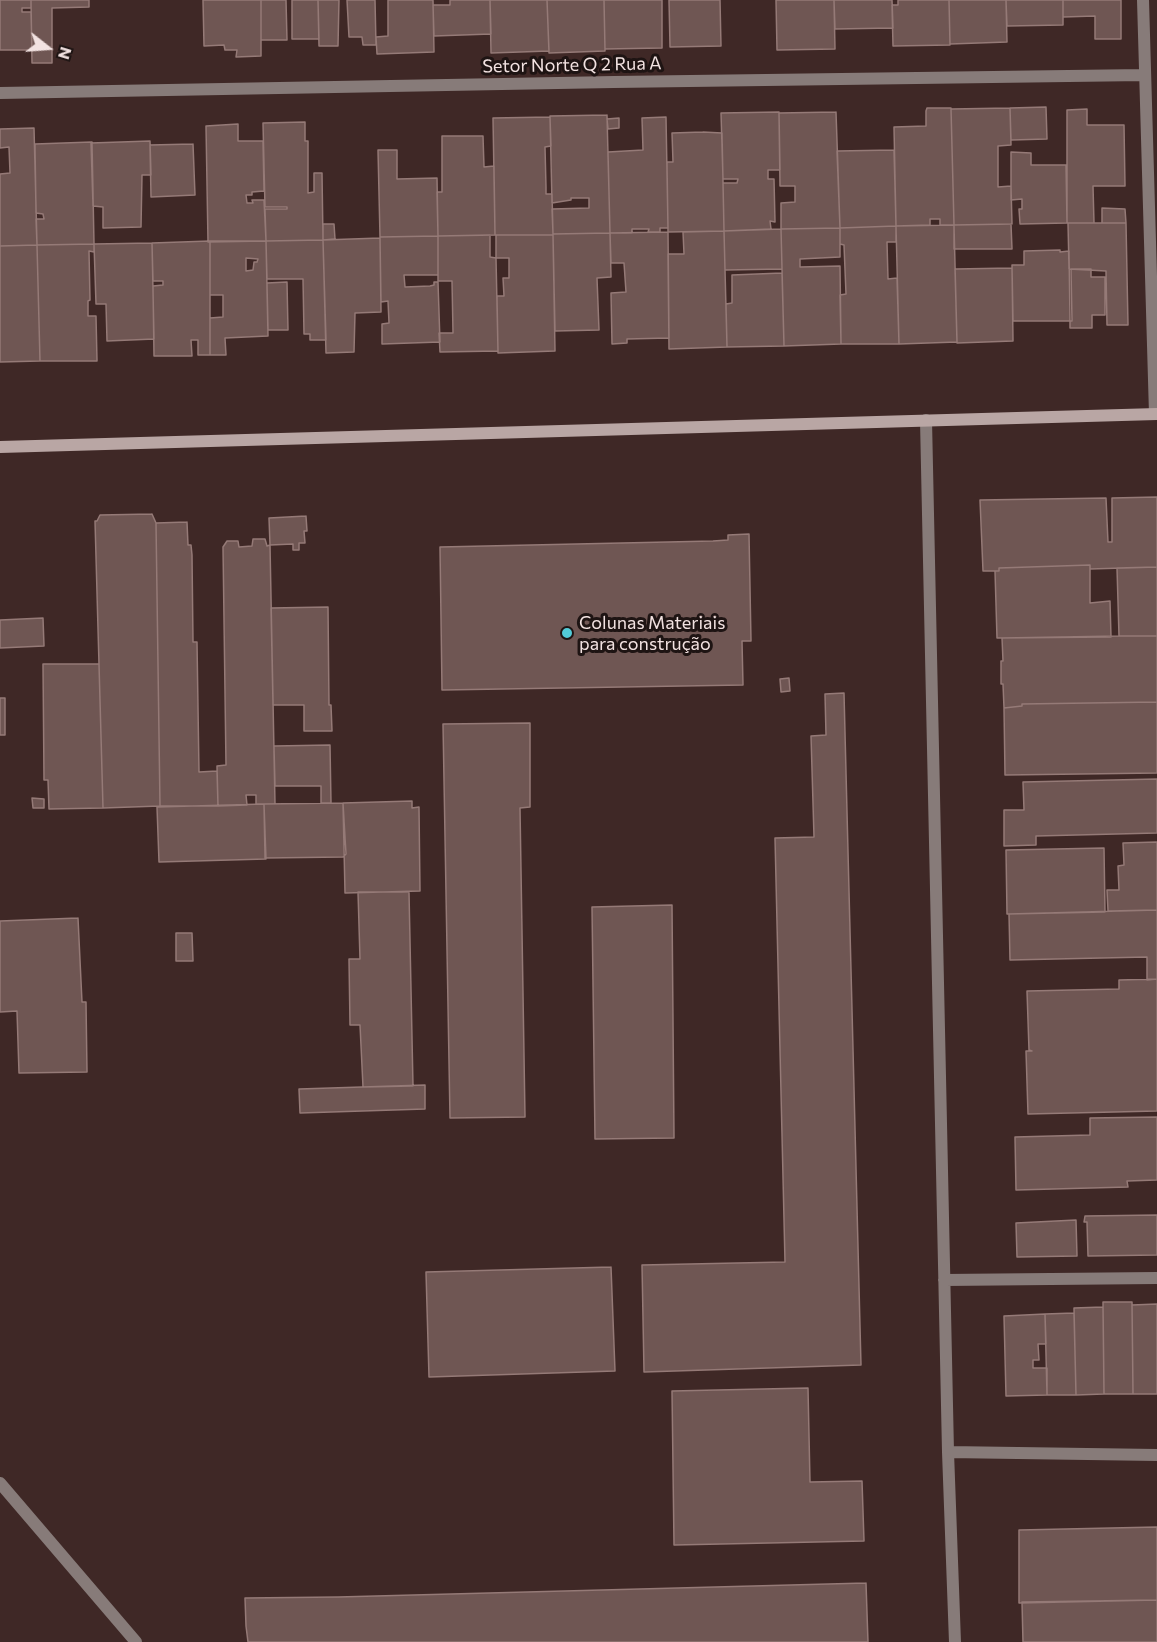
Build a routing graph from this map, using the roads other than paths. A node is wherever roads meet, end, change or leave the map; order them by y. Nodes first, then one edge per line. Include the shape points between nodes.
1 (1143, 0) edge
2 (1144, 75) junction
3 (0, 93) edge
4 (1156, 414) edge
5 (926, 420) junction
6 (0, 447) edge
7 (1157, 1278) edge
8 (944, 1280) junction
9 (948, 1452) junction
10 (1157, 1455) edge
11 (0, 1483) edge
12 (130, 1639) edge
13 (955, 1642) edge

1 - 2 street
2 - 3 street, Setor Norte Q 2 Rua A
2 - 4 street
4 - 5 street
5 - 6 street
5 - 8 street
7 - 8 street
8 - 9 street
9 - 10 street
9 - 13 street
11 - 12 street

